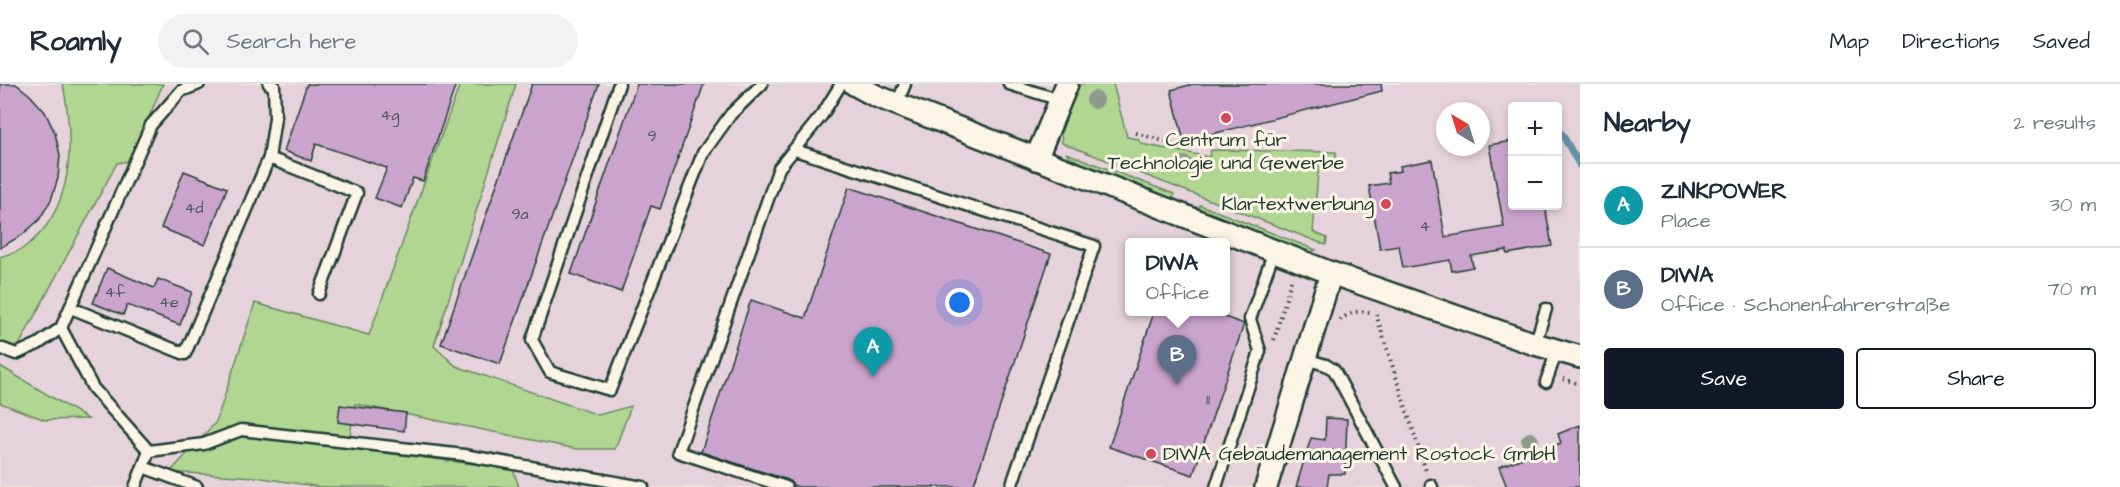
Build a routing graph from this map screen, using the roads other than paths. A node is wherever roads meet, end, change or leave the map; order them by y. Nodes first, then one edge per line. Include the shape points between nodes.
1 (199, 84) edge
2 (619, 84) edge
3 (762, 84) edge
4 (841, 84) edge
5 (854, 84) edge
6 (904, 84) edge
7 (1009, 84) edge
8 (272, 85) edge
9 (1063, 92) edge
10 (897, 104) junction
11 (795, 150) junction
12 (269, 158) junction
13 (1036, 159) junction
14 (1274, 251) junction
15 (1330, 273) junction
16 (319, 294) dead end
17 (71, 308) junction
18 (1546, 309) dead end
19 (61, 328) junction
20 (1535, 344) junction
21 (0, 348) edge
22 (1557, 350) junction
23 (1580, 357) edge
24 (1305, 359) junction
25 (1548, 378) road end
26 (149, 451) junction
27 (142, 467) junction
28 (135, 487) edge
29 (196, 487) edge
30 (644, 487) edge
31 (786, 487) edge
32 (1011, 487) edge
33 (1216, 487) edge
34 (1266, 487) edge
35 (1396, 487) edge

1 - 17 lane via 181,91 151,124
2 - 3 lane via 532,340 550,372 610,390 703,153 731,114
4 - 11 lane
5 - 10 street
6 - 10 lane
7 - 9 lane
8 - 12 lane via 275,118
9 - 13 street
10 - 13 street
11 - 31 lane via 779,168 678,452
11 - 32 lane via 1094,246
12 - 16 lane via 357,193
12 - 17 lane via 185,354
13 - 14 street
14 - 15 street
14 - 33 lane via 1250,319 1260,351
15 - 20 street
15 - 24 street
17 - 19 lane
18 - 20 lane
19 - 21 lane via 16,354
19 - 26 lane via 93,388
20 - 22 street
22 - 23 street
22 - 25 lane
24 - 34 street
24 - 35 lane via 1334,370
26 - 27 lane
26 - 30 lane via 204,444 241,430 464,455
27 - 28 lane
27 - 29 lane

